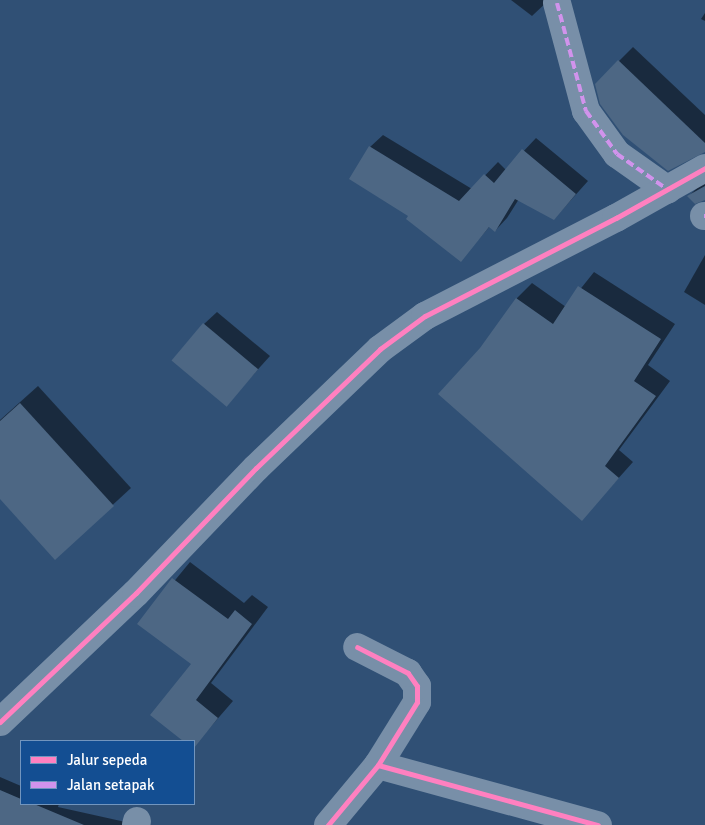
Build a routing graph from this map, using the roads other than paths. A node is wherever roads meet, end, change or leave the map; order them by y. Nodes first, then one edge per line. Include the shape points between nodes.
1 (557, 3) dead end
2 (705, 168) edge
3 (668, 190) junction
4 (357, 647) dead end
5 (0, 722) edge
6 (378, 765) junction
7 (328, 825) edge
8 (598, 825) edge

1 - 3 street via 586,111 617,154
2 - 3 street
3 - 5 street via 425,316 380,349 256,468 136,593
4 - 6 street via 408,673 416,686 417,702
6 - 7 street
6 - 8 street

